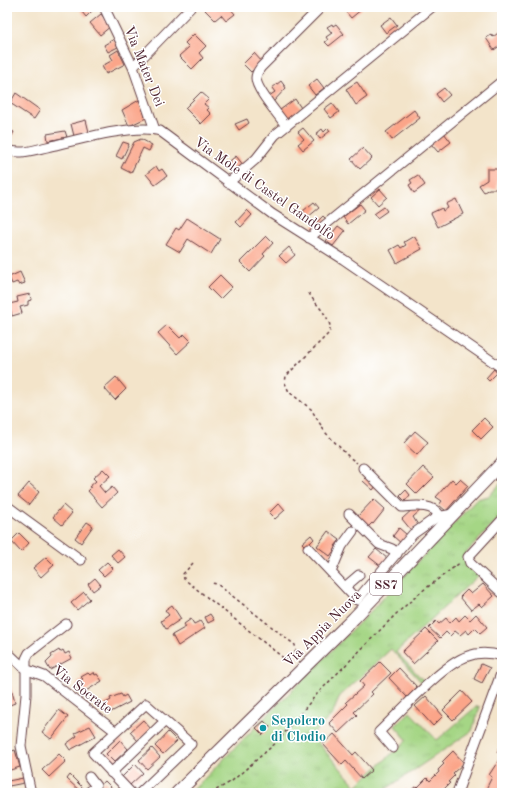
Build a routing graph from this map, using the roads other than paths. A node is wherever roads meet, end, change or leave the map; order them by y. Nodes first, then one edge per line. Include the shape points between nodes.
1 (191, 7) edge
2 (322, 7) edge
3 (432, 7) edge
4 (109, 9) edge
5 (132, 67) junction
6 (502, 81) edge
7 (286, 126) junction
8 (154, 130) junction
9 (7, 150) edge
10 (228, 183) junction
11 (309, 238) junction
12 (502, 368) edge
13 (502, 463) edge
14 (363, 468) road end
15 (7, 506) edge
16 (349, 514) dead end
17 (453, 514) junction
18 (440, 516) junction
19 (502, 520) edge
20 (353, 531) dead end
21 (308, 548) dead end
22 (397, 554) junction
23 (81, 560) dead end
24 (331, 572) junction
25 (359, 575) dead end
26 (345, 587) junction
27 (502, 594) edge
28 (66, 624) dead end
29 (7, 652) edge
30 (502, 656) edge
31 (25, 669) junction
32 (502, 671) edge
33 (165, 721) junction
34 (115, 731) junction
35 (393, 748) dead end
36 (111, 773) junction
37 (89, 777) dead end
38 (31, 793) edge
39 (88, 793) edge
40 (131, 793) edge
41 (140, 793) edge
42 (177, 793) edge
43 (457, 793) edge

1 - 5 street
2 - 7 street via 261,66 257,74 258,86
3 - 7 street
4 - 5 street, Via Mater Dei
5 - 8 street, Via Mater Dei
6 - 11 street
7 - 10 street via 269,140 253,162
8 - 9 street, Via Mole di Castel Gandolfo via 120,132 25,152
8 - 10 street, Via Mole di Castel Gandolfo via 170,137
10 - 11 street, Via Mole di Castel Gandolfo
11 - 12 street, Via Mole di Castel Gandolfo
13 - 17 main road, Via Appia Nuova / SS7
14 - 18 street via 402,507 426,507 438,512
15 - 23 street
16 - 22 street via 379,544
17 - 18 street
17 - 42 main road, Via Appia Nuova / SS7 via 354,618
18 - 22 street via 414,534
19 - 27 street via 468,558
20 - 24 street via 342,546
21 - 24 street
22 - 26 street via 357,600
24 - 26 street
25 - 26 street
28 - 31 street via 29,653
29 - 31 street
30 - 35 street via 488,653 470,655 454,662 379,732
31 - 34 street, Via Socrate via 44,676
31 - 38 street via 26,695 21,750
32 - 43 street
33 - 34 street via 146,704
33 - 36 street
33 - 41 street via 191,744
34 - 36 street via 93,753
36 - 40 street
37 - 39 street via 96,786

